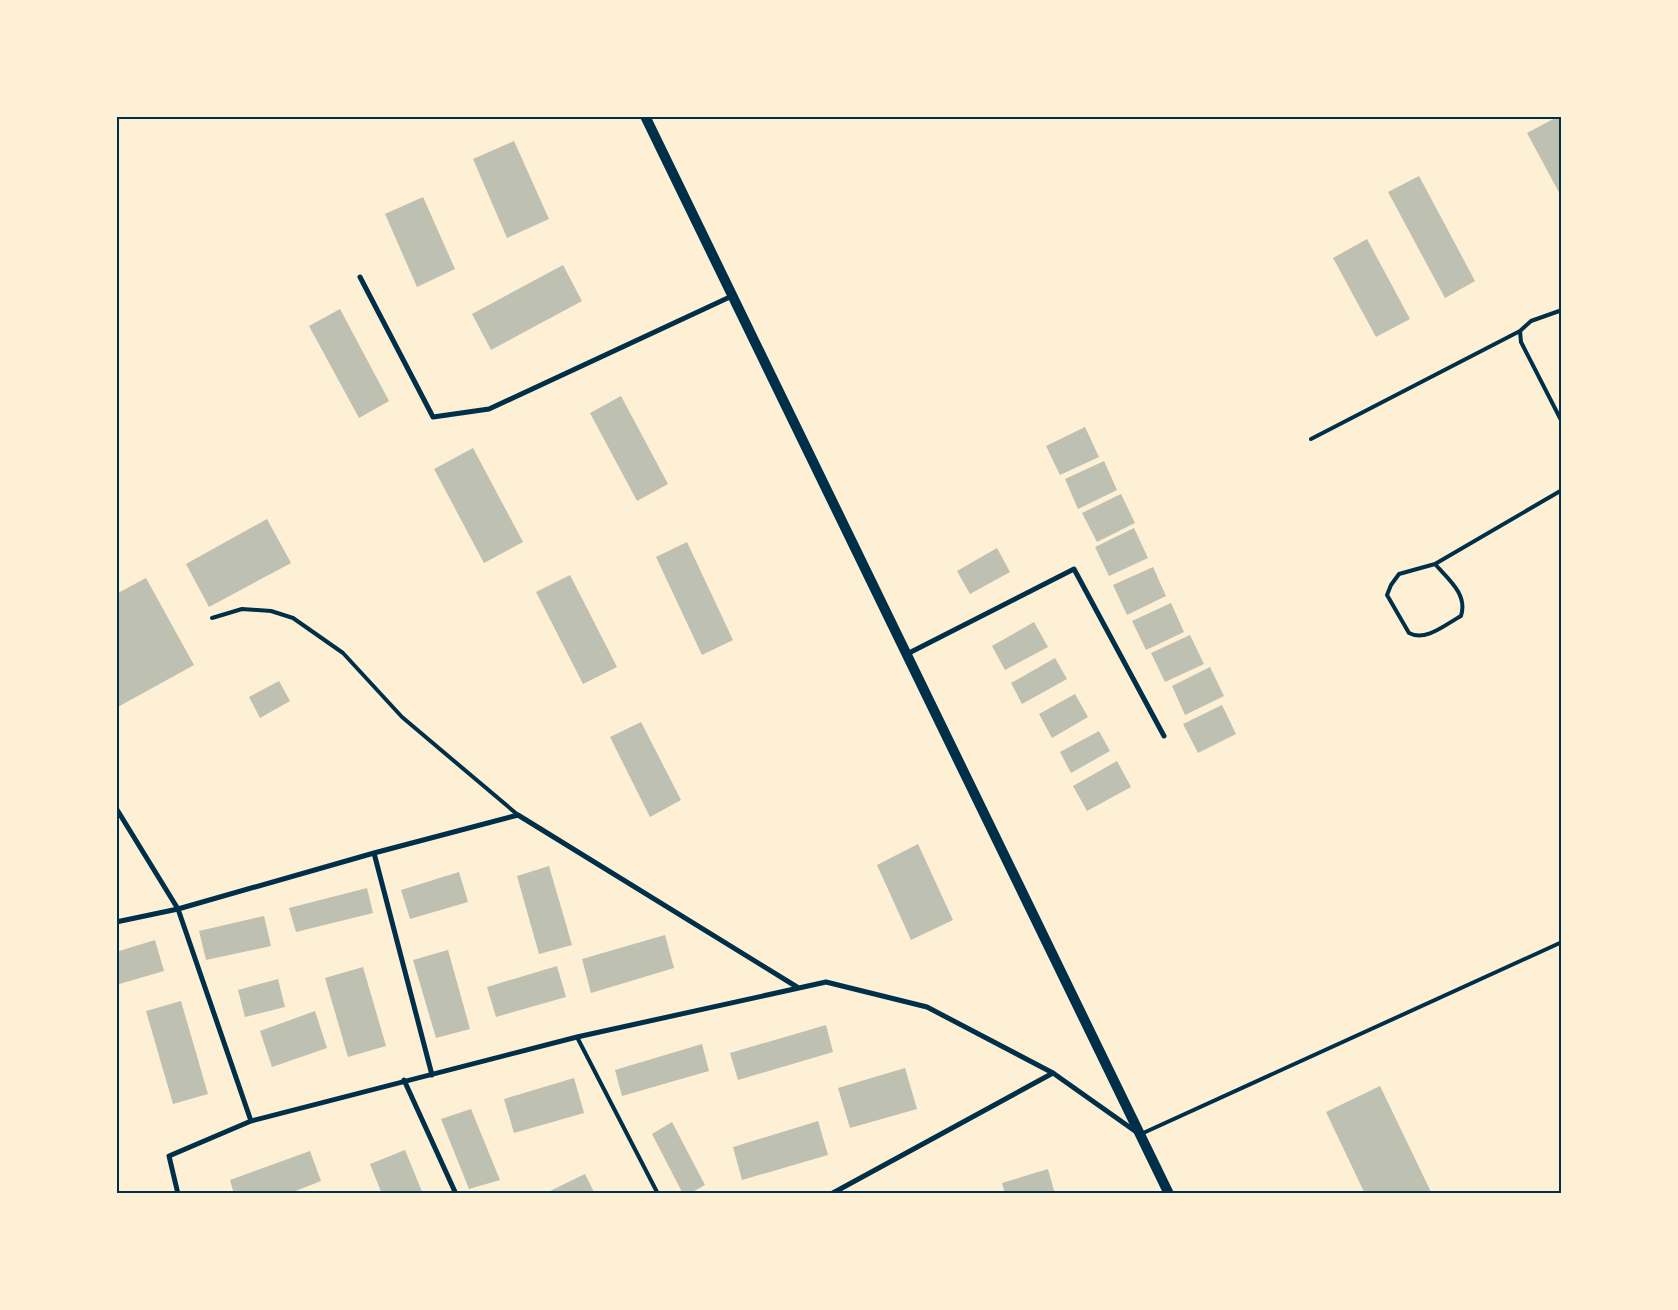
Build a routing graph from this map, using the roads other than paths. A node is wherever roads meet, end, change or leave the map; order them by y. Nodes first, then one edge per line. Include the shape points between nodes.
1 (644, 116) edge
2 (360, 277) dead end
3 (732, 296) junction
4 (1562, 310) edge
5 (1520, 331) junction
6 (1562, 422) edge
7 (1311, 439) dead end
8 (1562, 490) edge
9 (1435, 564) junction
10 (212, 618) dead end
11 (906, 655) junction
12 (1164, 736) dead end
13 (116, 808) edge
14 (518, 815) junction
15 (374, 853) junction
16 (178, 909) junction
17 (116, 922) edge
18 (1562, 942) edge
19 (797, 987) junction
20 (577, 1037) junction
21 (1053, 1074) junction
22 (432, 1075) junction
23 (404, 1080) junction
24 (251, 1121) junction
25 (1140, 1134) junction
26 (178, 1194) edge
27 (456, 1194) edge
28 (658, 1194) edge
29 (831, 1194) edge
30 (1170, 1194) edge

1 - 3 main road
2 - 3 street via 433,416 489,409
3 - 11 main road
4 - 5 lane via 1531,321
5 - 6 lane via 1521,342
5 - 7 lane
8 - 9 lane
9 - 9 lane via 1462,597 1464,607 1461,616 1429,634 1415,636 1409,633 1387,595 1399,574
10 - 14 lane via 242,609 271,611 293,618 343,654 402,717
11 - 12 street via 1074,569
11 - 25 main road
13 - 16 street
14 - 15 street
14 - 19 street
15 - 16 street
15 - 22 street
16 - 17 street
16 - 24 street
18 - 25 lane
19 - 20 street
19 - 21 street via 826,982 927,1007
20 - 22 street
20 - 28 lane
21 - 25 street
21 - 29 street
22 - 23 street
23 - 24 street
23 - 27 street
24 - 26 street via 169,1156
25 - 30 main road

